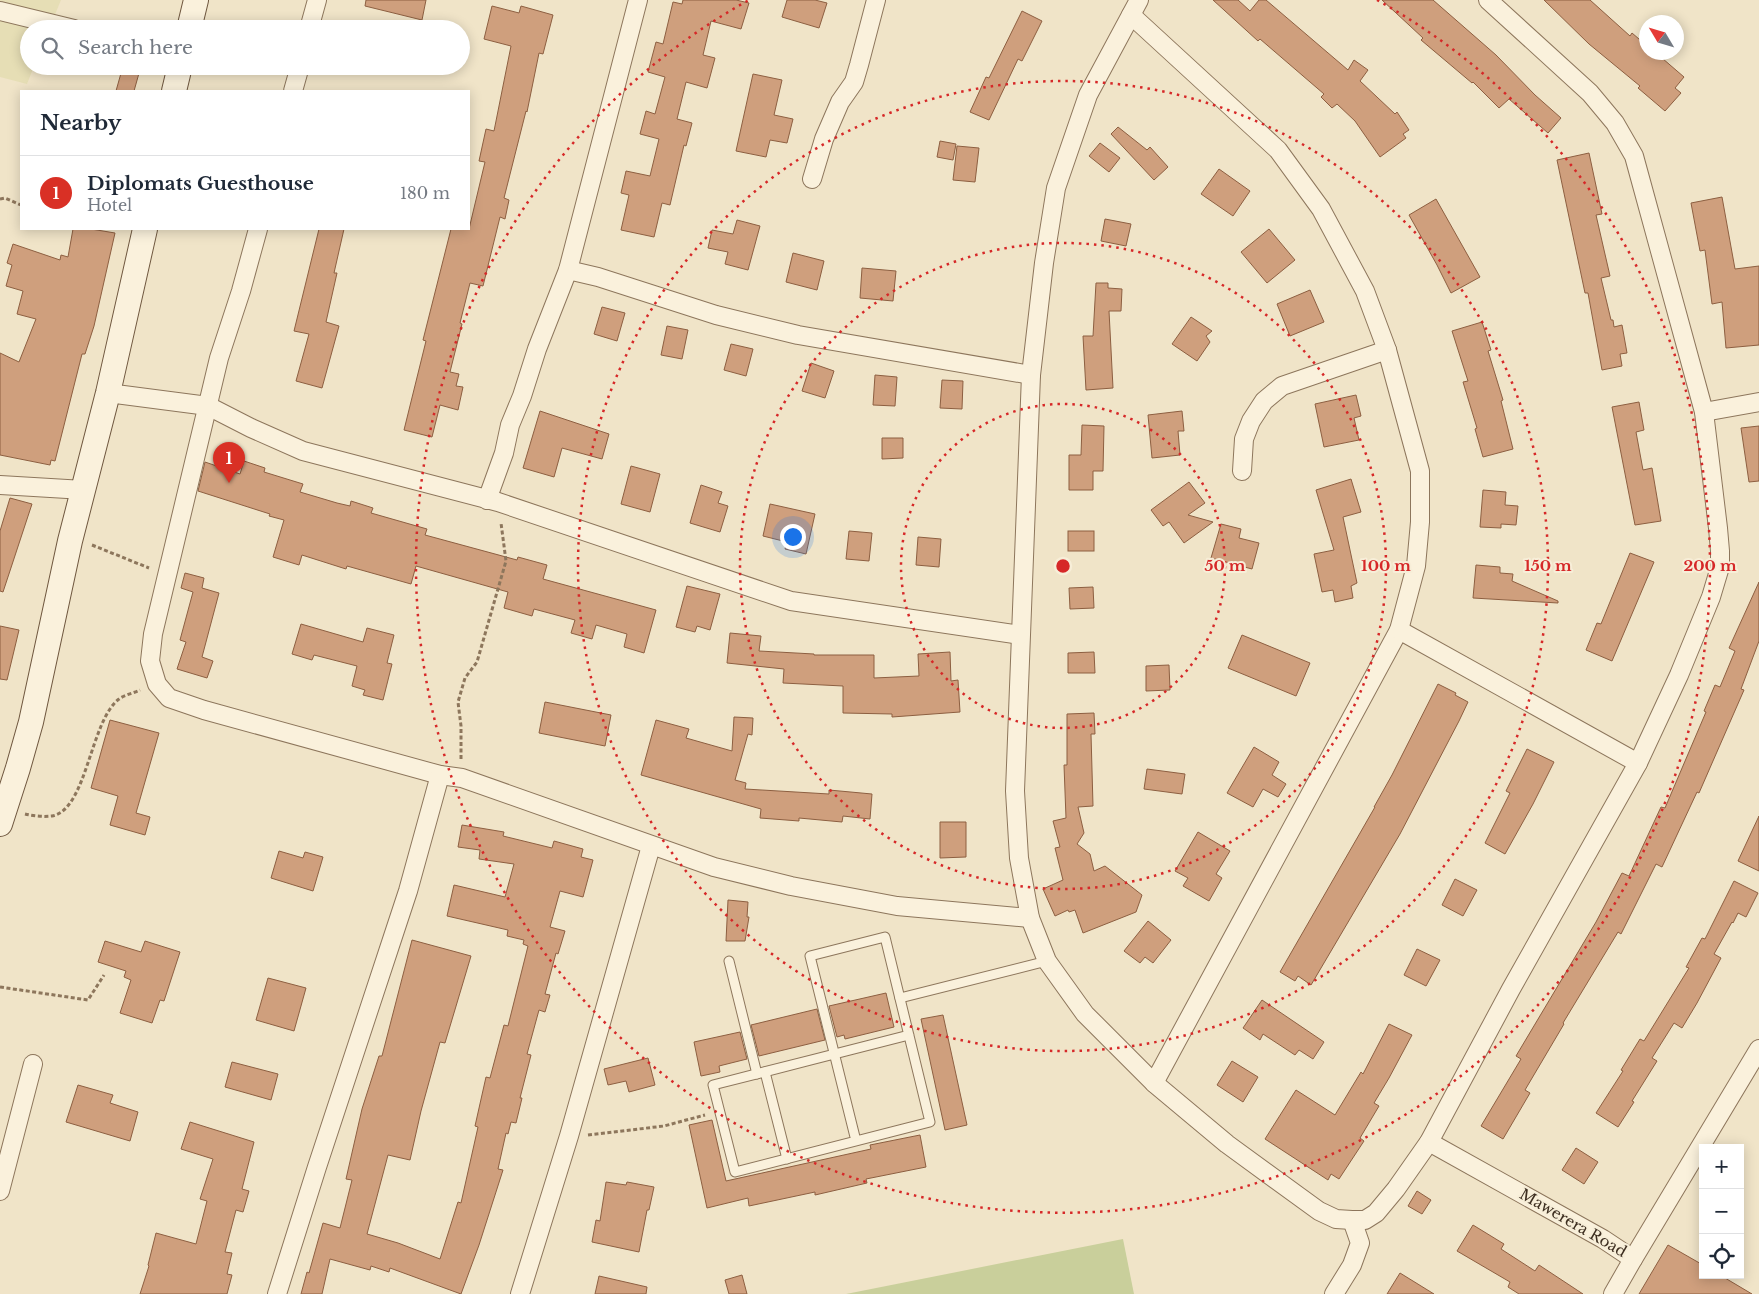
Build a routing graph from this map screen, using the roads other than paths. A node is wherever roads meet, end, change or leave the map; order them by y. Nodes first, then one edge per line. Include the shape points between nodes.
1 (196, 0) edge
2 (317, 0) edge
3 (638, 0) edge
4 (876, 0) edge
5 (1488, 0) edge
6 (1135, 8) edge
7 (0, 11) edge
8 (37, 20) edge
9 (191, 20) edge
10 (311, 20) edge
11 (178, 75) edge
12 (297, 75) edge
13 (174, 90) edge
14 (293, 90) edge
15 (812, 179) dead end
16 (145, 230) edge
17 (258, 230) edge
18 (568, 270) junction
19 (1387, 350) junction
20 (1031, 375) junction
21 (108, 393) junction
22 (1759, 402) edge
23 (208, 406) junction
24 (1704, 412) junction
25 (1242, 471) dead end
26 (0, 486) edge
27 (84, 490) junction
28 (492, 501) junction
29 (1399, 630) junction
30 (1020, 634) junction
31 (1638, 763) junction
32 (440, 775) junction
33 (2, 818) edge
34 (651, 846) junction
35 (1030, 918) junction
36 (1047, 961) junction
37 (729, 962) dead end
38 (900, 998) junction
39 (909, 1036) junction
40 (1759, 1049) edge
41 (834, 1054) junction
42 (33, 1064) dead end
43 (761, 1073) junction
44 (1154, 1084) junction
45 (856, 1141) junction
46 (1429, 1142) junction
47 (787, 1159) junction
48 (0, 1191) edge
49 (1352, 1220) junction
50 (1633, 1259) junction
51 (277, 1294) edge
52 (520, 1294) edge
53 (1334, 1294) edge
54 (1613, 1294) edge

1 - 9 street
2 - 10 street
3 - 18 street
4 - 15 street via 854,82 840,102
5 - 24 street via 1590,93 1615,123 1634,156
6 - 19 street via 1278,150 1321,209 1365,291
6 - 20 street via 1088,95 1056,188
7 - 8 street
11 - 13 street
12 - 14 street
16 - 21 street
17 - 23 street
18 - 20 street via 716,315 798,335
18 - 28 street via 537,349
19 - 25 street via 1282,386 1264,402 1251,421 1244,439
19 - 29 street via 1420,471 1416,566
20 - 30 street
21 - 23 street
21 - 27 street
22 - 24 street
23 - 28 street via 303,451
23 - 32 street via 153,634 150,660 157,684 169,698 204,710
24 - 31 street via 1720,567 1704,614
26 - 27 street
27 - 33 street via 31,722
28 - 30 street via 791,601
29 - 31 street
29 - 44 street
30 - 35 street via 1015,791 1019,858
31 - 46 street
32 - 34 street via 462,778
32 - 51 street via 411,882
34 - 35 street via 714,867 791,886 897,906
34 - 52 street via 569,1136
35 - 36 street
36 - 38 lane
36 - 44 street via 1085,1014
37 - 43 lane
38 - 39 lane
38 - 41 lane via 885,937 810,956
39 - 41 lane
39 - 45 lane via 930,1122
40 - 50 street, Mawerera Road
41 - 43 lane
41 - 45 lane
42 - 48 street
43 - 47 lane
43 - 47 lane via 713,1085 735,1172
44 - 49 street via 1227,1144 1319,1211 1336,1219
45 - 47 lane
46 - 49 street via 1376,1212 1365,1220
46 - 50 street, Mawerera Road
49 - 53 street via 1360,1243 1352,1265
50 - 54 street

